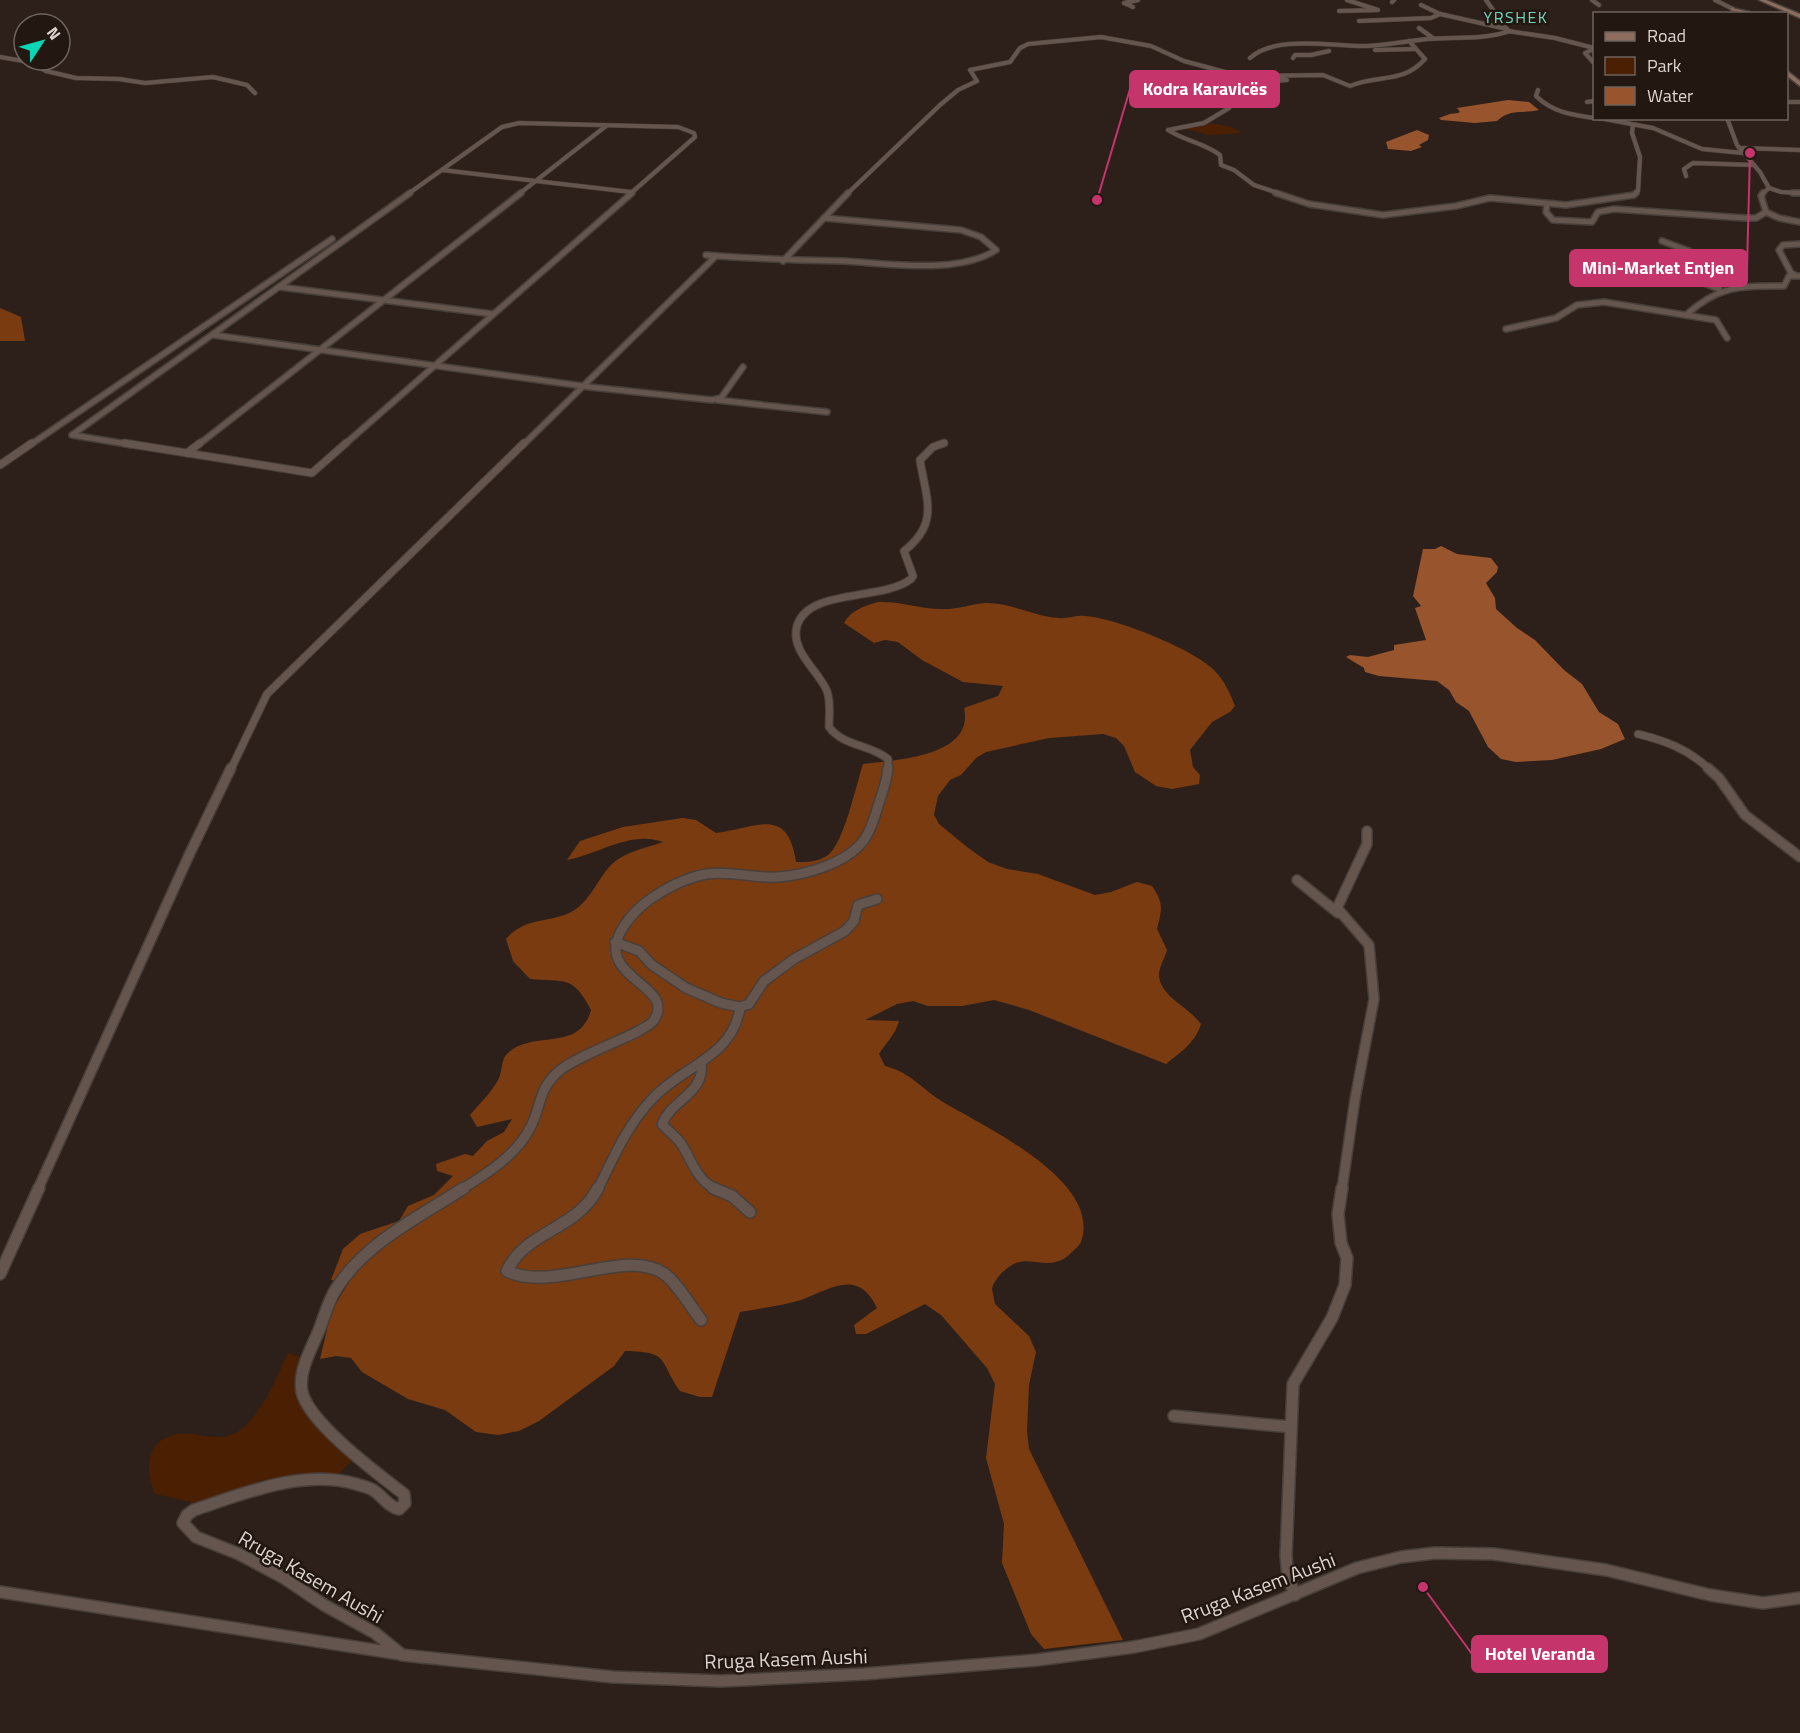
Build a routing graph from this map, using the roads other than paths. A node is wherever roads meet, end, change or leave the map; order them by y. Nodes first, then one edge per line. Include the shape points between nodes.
1 (1138, 0) edge
2 (1347, 0) edge
3 (1486, 0) edge
4 (1592, 0) edge
5 (1715, 0) edge
6 (1762, 0) edge
7 (1421, 5) dead end
8 (1599, 5) dead end
9 (1133, 7) dead end
10 (1339, 10) dead end
11 (1742, 10) edge
12 (1440, 14) junction
13 (1800, 16) edge
14 (1359, 21) dead end
15 (1419, 28) dead end
16 (1508, 30) junction
17 (1434, 39) junction
18 (1409, 42) junction
19 (1575, 42) junction
20 (1593, 42) edge
21 (1416, 49) junction
22 (1593, 49) edge
23 (1593, 49) edge
24 (0, 57) edge
25 (1250, 58) dead end
26 (1293, 58) dead end
27 (1593, 62) edge
28 (1788, 74) edge
29 (1270, 75) junction
30 (1800, 84) edge
31 (1538, 90) dead end
32 (255, 93) dead end
33 (1593, 101) edge
34 (1587, 102) dead end
35 (1593, 118) edge
36 (1610, 120) edge
37 (1727, 120) edge
38 (1633, 124) junction
39 (607, 125) junction
40 (1739, 148) junction
41 (1800, 150) edge
42 (1743, 153) junction
43 (1754, 165) junction
44 (441, 170) junction
45 (1686, 176) dead end
46 (536, 181) junction
47 (1769, 188) junction
48 (632, 192) junction
49 (1800, 193) edge
50 (1547, 204) junction
51 (1766, 212) junction
52 (824, 218) junction
53 (1800, 222) edge
54 (332, 239) dead end
55 (1662, 241) dead end
56 (1800, 244) edge
57 (706, 255) dead end
58 (716, 256) junction
59 (783, 261) junction
60 (1797, 276) edge
61 (280, 287) junction
62 (1719, 290) junction
63 (384, 300) junction
64 (493, 314) junction
65 (1686, 315) junction
66 (1506, 329) dead end
67 (213, 335) junction
68 (1727, 338) dead end
69 (321, 350) junction
70 (435, 365) junction
71 (743, 367) dead end
72 (584, 386) junction
73 (716, 400) junction
74 (827, 412) dead end
75 (944, 442) dead end
76 (187, 453) junction
77 (0, 465) edge
78 (1638, 734) dead end
79 (1367, 831) dead end
80 (1800, 857) edge
81 (1297, 880) dead end
82 (877, 899) dead end
83 (1341, 915) junction
84 (615, 942) junction
85 (740, 1007) junction
86 (701, 1062) junction
87 (750, 1212) dead end
88 (0, 1274) edge
89 (701, 1320) dead end
90 (1174, 1416) dead end
91 (1291, 1427) junction
92 (0, 1592) edge
93 (1295, 1595) junction
94 (1800, 1598) edge
95 (402, 1655) junction

1 - 9 street via 1124,3
2 - 10 street via 1379,9
3 - 16 street
4 - 8 street
5 - 11 street
6 - 13 main road
7 - 12 street
12 - 14 street via 1431,18
12 - 16 street
15 - 17 street
16 - 17 street via 1485,38
16 - 19 street
17 - 18 street
18 - 21 street
18 - 25 street via 1282,46 1257,50
19 - 20 street
19 - 22 street
21 - 26 street via 1322,51
21 - 29 street via 1425,61 1405,76 1365,80 1352,86 1326,75
23 - 27 street via 1585,53
24 - 32 street via 76,78 145,83 213,77 247,85
28 - 30 main road
29 - 50 street via 1287,80 1232,84 1223,95 1229,108 1204,123 1168,130 1213,148 1220,155 1221,165 1254,185 1309,204 1392,216 1490,198
29 - 52 street via 1237,75 1184,61 1160,48 1121,40 1078,38 1028,44 1010,62 970,70 977,81 943,102
31 - 35 street via 1538,99 1555,111
33 - 34 street
36 - 38 street
37 - 40 street
38 - 42 street via 1653,128 1702,149
38 - 50 street via 1631,130 1640,154 1637,194 1576,205
39 - 44 street via 509,124
39 - 46 street
39 - 48 street via 678,127 694,132 694,137
40 - 41 street
40 - 42 street
42 - 43 street
43 - 45 street via 1693,163 1684,170
43 - 47 street
44 - 46 street
44 - 61 street
46 - 48 street
46 - 63 street
47 - 49 street
47 - 51 street via 1761,196
48 - 64 street
50 - 51 street via 1546,212 1553,220 1577,223 1592,222 1598,212 1608,210 1745,218 1756,218
51 - 53 street
52 - 59 street
52 - 59 street via 961,230 981,237 996,250 983,258 949,263
54 - 77 street
55 - 62 street via 1689,251 1671,258 1669,265
56 - 60 street via 1783,245 1779,250 1791,273
57 - 58 street
58 - 59 street
58 - 72 street
60 - 62 street via 1789,276 1784,286
61 - 63 street
61 - 67 street
62 - 65 street
63 - 64 street
63 - 69 street
64 - 70 street
65 - 66 street via 1604,302 1577,305 1556,318
65 - 68 street via 1716,320
67 - 69 street
67 - 76 street via 72,435
69 - 70 street
69 - 76 street
70 - 72 street
70 - 76 street via 312,473
71 - 73 street
72 - 73 street
72 - 88 street via 267,694 190,854
73 - 74 street
75 - 84 street via 920,460 929,500 923,534 904,551 914,576 891,591 811,607 796,627 807,660 827,691 832,733 885,755 888,762 876,817 862,843 848,854 786,877 734,872 688,879 665,889 631,914
78 - 80 street via 1693,754 1719,778 1745,815
79 - 83 street via 1367,844 1339,901
81 - 83 street
82 - 85 street via 858,905 854,921 845,931 794,959 764,981 749,1004
83 - 91 street via 1369,945 1374,999 1338,1214 1347,1258 1345,1285 1332,1318 1293,1384
84 - 85 street via 639,951 651,965 686,988
84 - 95 street, Rruga Kasem Aushi via 616,960 653,995 658,1009 655,1019 647,1027 582,1056 557,1072 544,1088 525,1138 507,1157 358,1263 336,1289 305,1366 302,1392 311,1410 342,1444 404,1494 405,1503 394,1508 371,1489 340,1480 300,1481 272,1485 194,1510 183,1523 196,1537 239,1554 375,1632
85 - 86 street via 739,1021 724,1044
86 - 87 street via 701,1079 667,1111 662,1124 681,1144 708,1186 732,1196
86 - 89 street via 662,1090 636,1119 586,1207 522,1250 509,1263 507,1271 523,1279 620,1266 658,1268
90 - 91 street
91 - 93 street via 1286,1556 1287,1576
92 - 95 street
93 - 94 street, Rruga Kasem Aushi via 1357,1568 1401,1557 1451,1552 1606,1570 1710,1595 1763,1603
93 - 95 street, Rruga Kasem Aushi via 1198,1634 1134,1647 1037,1660 864,1674 721,1682 613,1677

